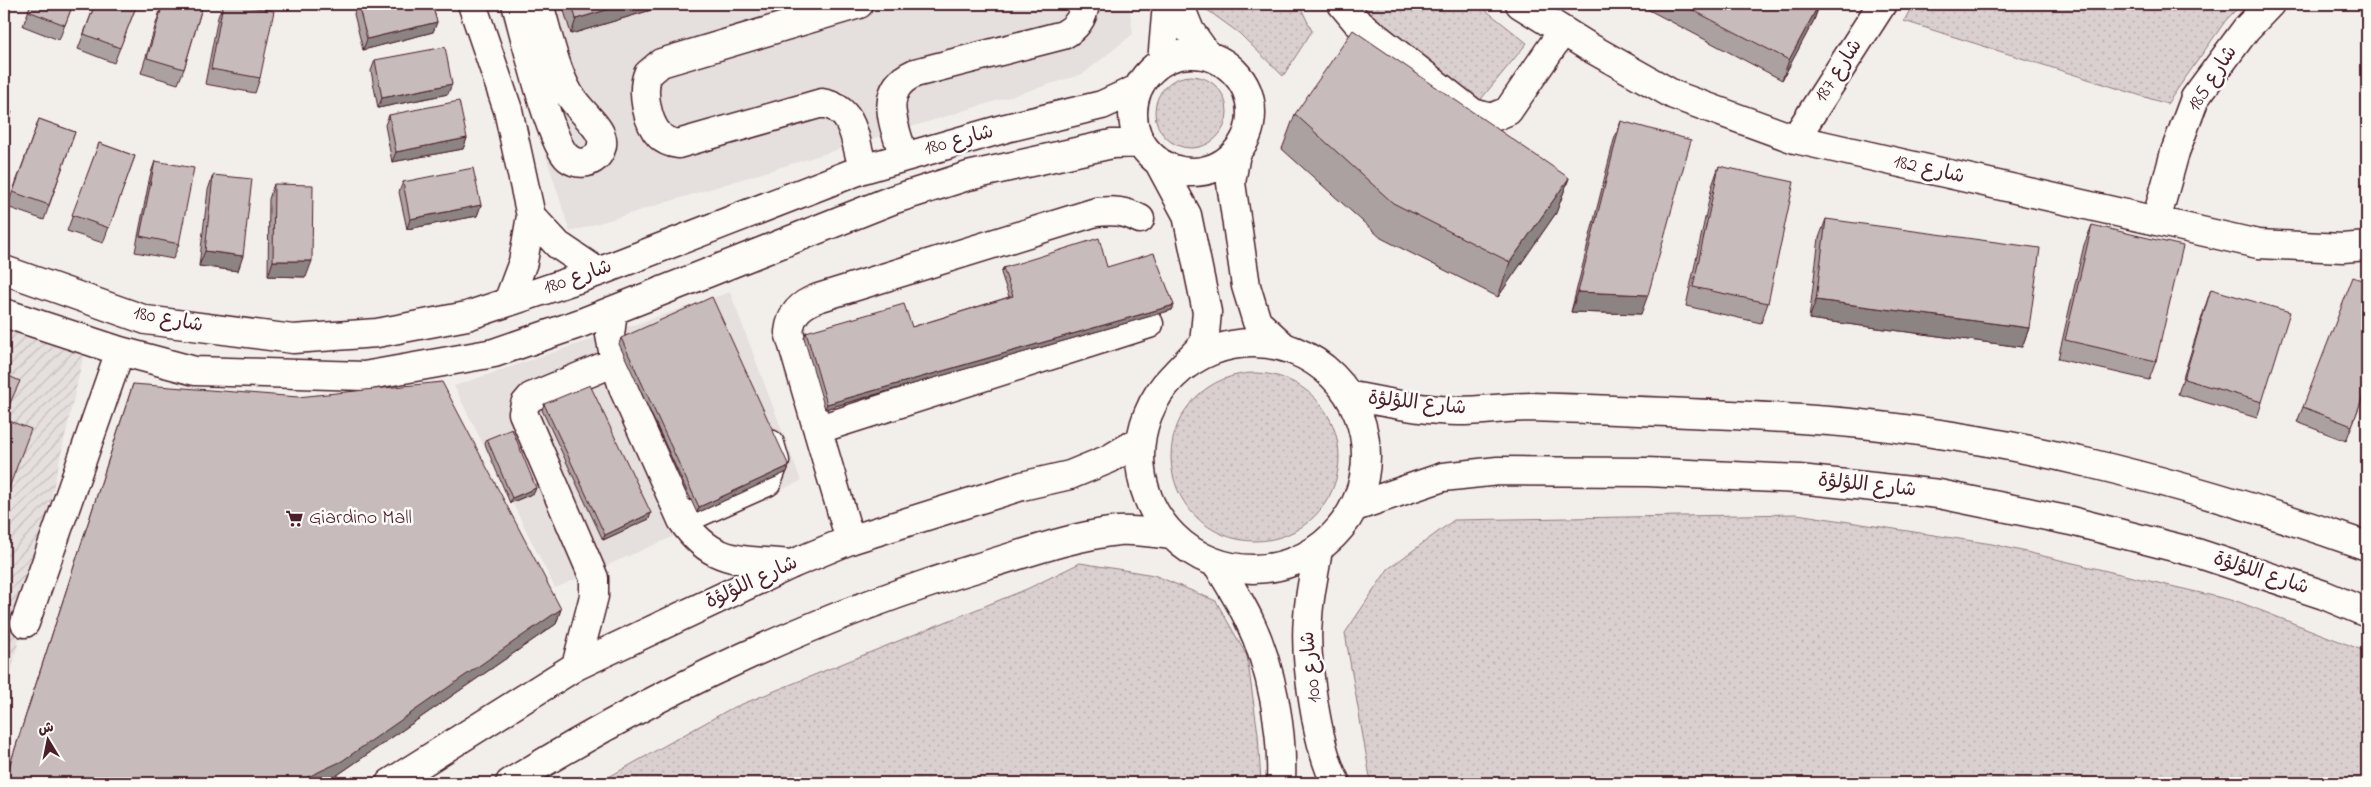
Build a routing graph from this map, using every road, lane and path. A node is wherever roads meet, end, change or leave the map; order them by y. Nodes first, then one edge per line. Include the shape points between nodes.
1 (472, 4) edge
2 (516, 4) edge
3 (539, 4) edge
4 (859, 4) edge
5 (1085, 4) edge
6 (1167, 4) edge
7 (1179, 4) edge
8 (1342, 4) edge
9 (1520, 4) edge
10 (1882, 4) edge
11 (2270, 4) edge
12 (1562, 32) junction
13 (1208, 56) junction
14 (1162, 62) junction
15 (1138, 89) junction
16 (1795, 139) junction
17 (1149, 152) junction
18 (1236, 153) junction
19 (904, 157) junction
20 (863, 169) junction
21 (532, 216) junction
22 (1140, 219) dead end
23 (2156, 221) junction
24 (2367, 246) edge
25 (4, 270) edge
26 (598, 272) junction
27 (508, 302) junction
28 (614, 311) junction
29 (4, 313) edge
30 (1149, 324) dead end
31 (1283, 346) junction
32 (120, 350) junction
33 (615, 362) junction
34 (1178, 372) junction
35 (624, 390) junction
36 (657, 395) edge
37 (1351, 396) junction
38 (758, 419) edge
39 (819, 429) junction
40 (1141, 440) junction
41 (1355, 507) junction
42 (682, 520) junction
43 (1171, 535) junction
44 (850, 540) junction
45 (2367, 546) edge
46 (1318, 549) junction
47 (792, 564) junction
48 (1217, 564) junction
49 (2367, 613) edge
50 (25, 623) dead end
51 (576, 666) junction
52 (390, 783) edge
53 (510, 783) edge
54 (1282, 783) edge
55 (1336, 783) edge

1 - 21 street via 508,110
2 - 3 street via 558,143 568,158 584,163 599,154 602,137 575,105 563,82
4 - 20 street via 662,63 648,74 644,92 654,129 668,142 678,144 822,104 833,105 843,110 850,120
5 - 19 street via 1079,22 1063,35 914,73 899,83 891,109
6 - 14 street
7 - 13 street via 1190,31
8 - 12 street via 1357,22 1473,113 1491,118 1508,111
9 - 12 street, شارع 182
10 - 16 street, شارع 187
11 - 23 street, شارع 185 via 2246,29 2195,98 2175,152
12 - 16 street, شارع 182 via 1674,95
13 - 14 street via 1177,56
13 - 18 street via 1226,65 1241,79 1249,97 1252,117 1247,136
14 - 15 street
15 - 17 street via 1133,107 1134,126
15 - 19 street, شارع 180 via 1102,105
16 - 23 street, شارع 182
17 - 18 street via 1172,169 1188,172 1205,171
17 - 28 street, شارع 180 via 1112,144 1046,157 940,185 892,200
17 - 34 street via 1187,215 1207,312 1204,344
18 - 31 street via 1230,183 1246,286 1257,322
19 - 20 street, شارع 180
20 - 26 street, شارع 180
21 - 26 street via 558,245
21 - 27 street via 523,262
22 - 39 street via 1127,212 1096,212 800,306 790,322 789,332
23 - 24 street, شارع 182 via 2258,244
25 - 27 street, شارع 180 via 146,320 293,339 377,334 467,316
26 - 27 street, شارع 180
28 - 32 street, شارع 180 via 494,353 364,376 195,371
28 - 33 street via 610,335
29 - 32 street, شارع 180
30 - 39 street
31 - 34 street via 1246,343 1209,352
31 - 37 street via 1310,357 1333,374
32 - 50 street
33 - 35 street
33 - 51 street via 531,397 524,404 523,414 594,578 594,596
34 - 40 street via 1160,391 1147,415
35 - 36 street via 639,399
35 - 42 street
37 - 41 street via 1363,422 1368,451 1365,480
37 - 45 street, شارع اللؤلؤة via 1434,410 1526,407 1648,411 1803,419 1949,434 2084,462 2214,495
38 - 42 street via 774,453 774,469 767,482
39 - 44 street
40 - 43 street via 1140,466 1145,491 1155,514
40 - 44 street, شارع اللؤلؤة via 1109,459 1070,474
41 - 46 street via 1339,530
41 - 49 street, شارع اللؤلؤة via 1443,477 1498,471 1647,472 1770,478 1930,493 2070,521 2197,553 2324,595
42 - 47 street via 692,536 707,549 724,557
43 - 48 street via 1192,552
43 - 53 street via 1119,531 1040,549 935,581 805,631 689,682
44 - 47 street, شارع اللؤلؤة
46 - 48 street via 1295,562 1269,569
46 - 55 street, شارع 100 via 1307,619 1310,672 1320,739
47 - 51 street, شارع اللؤلؤة
48 - 54 street, شارع 100 via 1249,620 1268,668 1281,746
51 - 52 street, شارع اللؤلؤة

